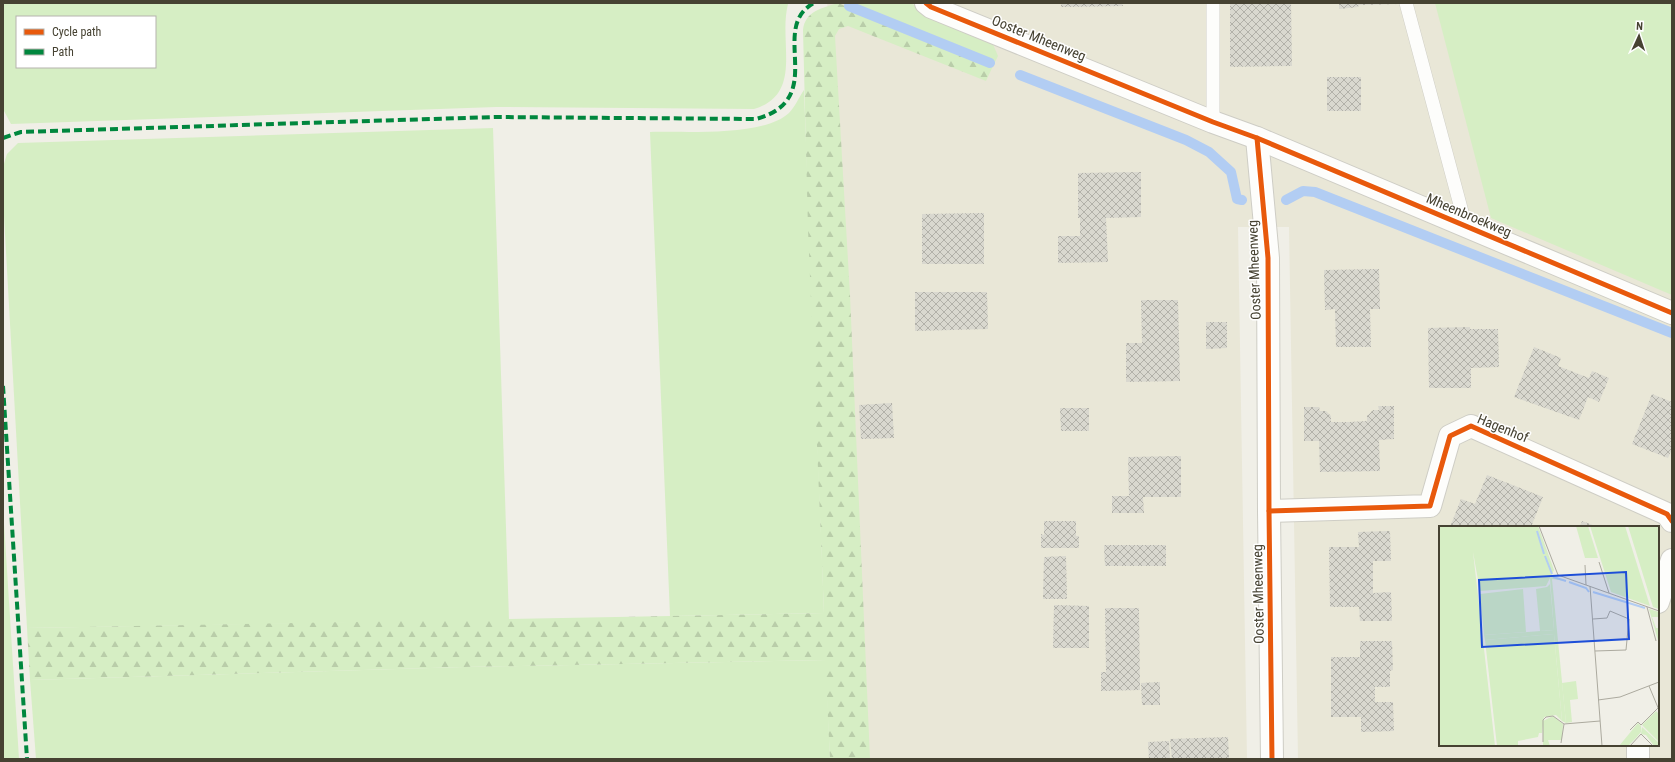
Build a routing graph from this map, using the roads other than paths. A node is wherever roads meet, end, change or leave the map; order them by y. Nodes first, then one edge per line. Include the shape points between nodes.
1 (926, 3) edge
2 (1213, 3) edge
3 (1406, 3) edge
4 (1213, 122) junction
5 (1257, 138) junction
6 (1466, 227) junction
7 (1672, 313) edge
8 (1269, 511) junction
9 (1672, 521) edge
10 (1672, 560) edge
11 (1659, 599) edge
12 (1638, 746) edge
13 (1272, 759) edge
14 (1638, 759) edge

1 - 4 street, Ooster Mheenweg
2 - 4 lane
3 - 6 lane
4 - 5 street, Ooster Mheenweg
5 - 6 street, Mheenbroekweg
5 - 8 street, Ooster Mheenweg via 1268,258
6 - 7 street, Mheenbroekweg
8 - 9 street, Hagenhof via 1430,506 1450,436 1471,426 1667,514
8 - 13 street, Ooster Mheenweg
10 - 11 street
12 - 14 street

